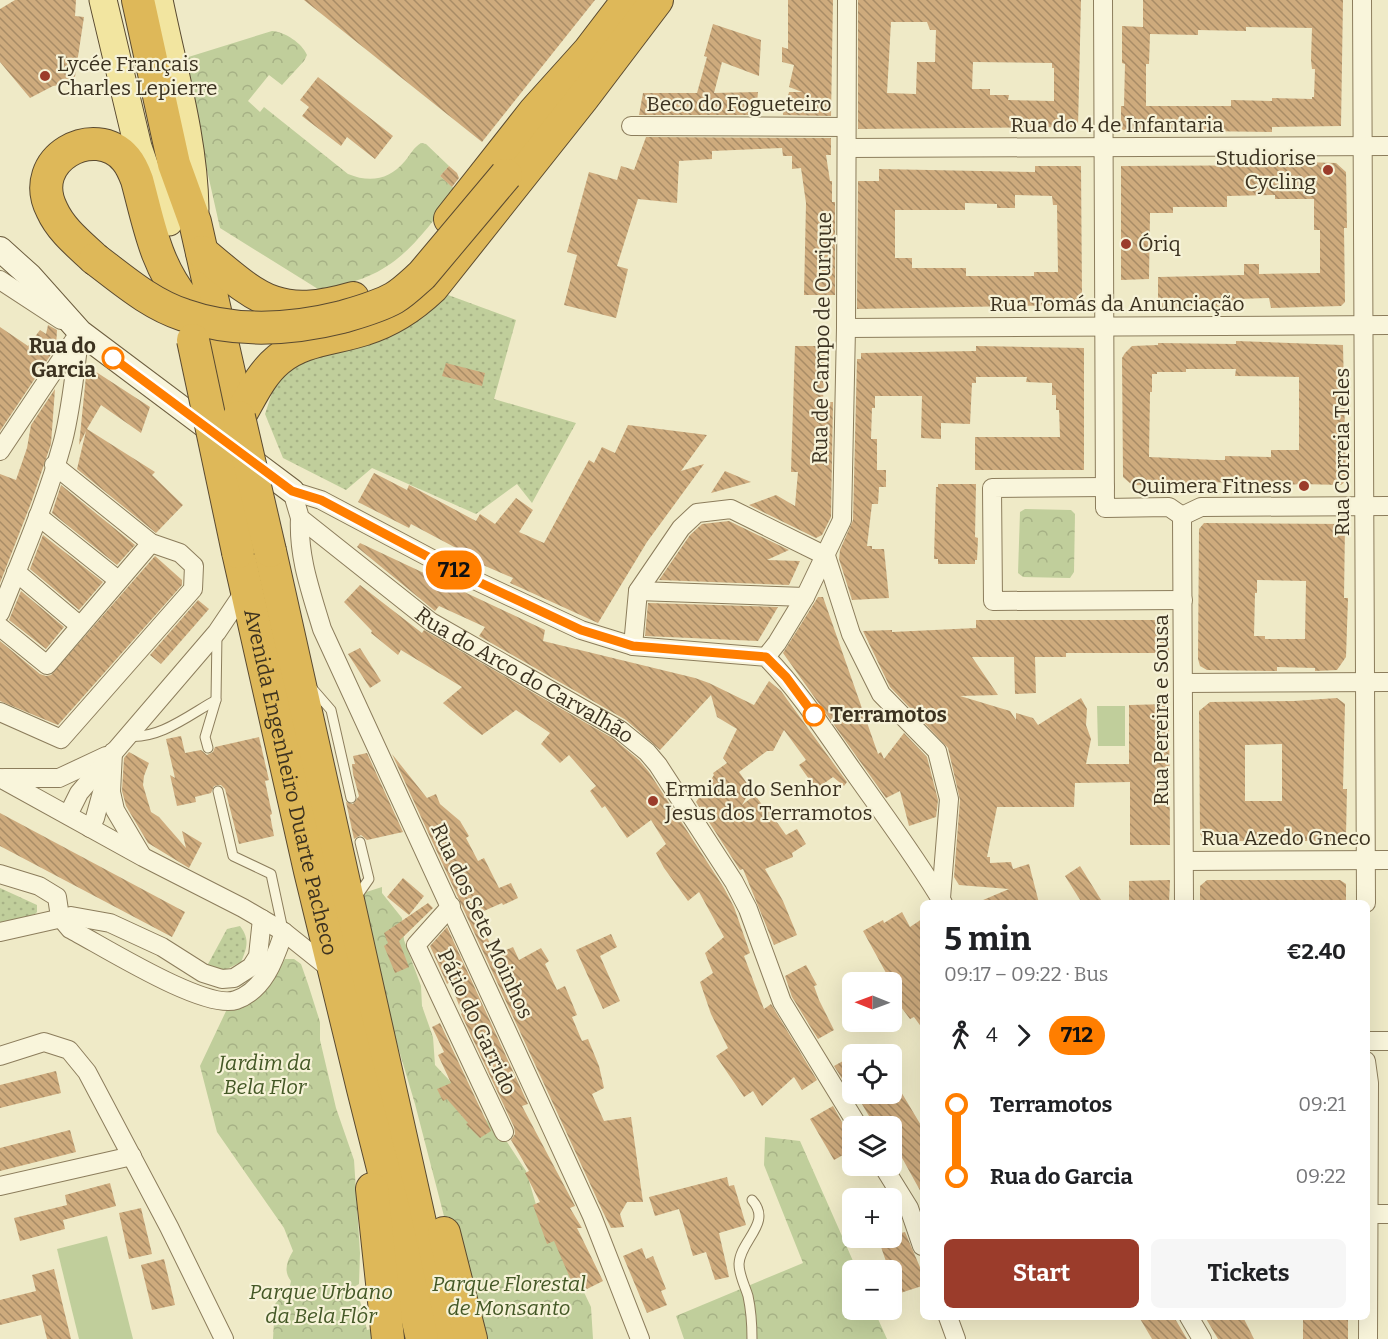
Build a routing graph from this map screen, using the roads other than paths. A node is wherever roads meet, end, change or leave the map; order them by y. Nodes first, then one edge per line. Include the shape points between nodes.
1 (104, 0) edge
2 (122, 0) edge
3 (138, 0) edge
4 (159, 0) edge
5 (847, 0) edge
6 (1103, 0) edge
7 (1362, 0) edge
8 (649, 3) edge
9 (589, 51) junction
10 (631, 126) dead end
11 (846, 128) junction
12 (1363, 146) junction
13 (1388, 146) edge
14 (1103, 147) junction
15 (847, 148) junction
16 (182, 222) junction
17 (0, 249) edge
18 (202, 252) junction
19 (0, 280) edge
20 (185, 301) junction
21 (1364, 325) junction
22 (1388, 325) edge
23 (1104, 327) junction
24 (846, 328) junction
25 (80, 332) junction
26 (239, 417) junction
27 (0, 451) edge
28 (54, 465) junction
29 (1105, 487) junction
30 (292, 491) junction
31 (1364, 506) junction
32 (1388, 506) edge
33 (38, 516) junction
34 (1182, 516) junction
35 (300, 519) junction
36 (151, 543) junction
37 (826, 556) junction
38 (16, 572) junction
39 (118, 580) junction
40 (246, 589) junction
41 (638, 591) junction
42 (805, 597) junction
43 (1183, 600) junction
44 (0, 613) edge
45 (80, 625) junction
46 (0, 627) edge
47 (217, 632) junction
48 (633, 646) junction
49 (766, 657) junction
50 (296, 669) junction
51 (1365, 682) junction
52 (1388, 682) edge
53 (1183, 683) junction
54 (216, 700) junction
55 (0, 712) edge
56 (128, 736) junction
57 (208, 748) dead end
58 (113, 752) junction
59 (0, 778) edge
60 (218, 791) dead end
61 (351, 798) dead end
62 (68, 815) junction
63 (90, 828) junction
64 (360, 842) dead end
65 (143, 857) junction
66 (1366, 860) junction
67 (1388, 860) edge
68 (1184, 861) junction
69 (0, 874) edge
70 (941, 900) edge
71 (942, 900) edge
72 (1184, 900) edge
73 (1366, 900) edge
74 (451, 906) junction
75 (349, 908) junction
76 (60, 917) junction
77 (262, 919) junction
78 (0, 932) edge
79 (284, 932) junction
80 (335, 973) junction
81 (1370, 1041) edge
82 (1388, 1041) edge
83 (0, 1056) edge
84 (1370, 1083) edge
85 (375, 1085) junction
86 (852, 1116) edge
87 (504, 1132) dead end
88 (132, 1156) junction
89 (889, 1176) edge
90 (0, 1186) edge
91 (1370, 1186) edge
92 (752, 1200) dead end
93 (1370, 1214) edge
94 (1388, 1214) edge
95 (920, 1240) edge
96 (949, 1320) edge
97 (1191, 1320) edge
98 (1368, 1320) edge
99 (638, 1337) edge
100 (225, 1339) edge
101 (388, 1339) edge
102 (422, 1339) edge
103 (447, 1339) edge
104 (471, 1339) edge
105 (752, 1339) edge
106 (956, 1339) edge
107 (1202, 1339) edge
108 (1368, 1339) edge

1 - 16 main road, Avenida Engenheiro Duarte Pacheco via 149,179
2 - 16 highway, Avenida Engenheiro Duarte Pacheco
3 - 16 highway, Avenida Engenheiro Duarte Pacheco via 174,164
4 - 16 main road, Avenida Engenheiro Duarte Pacheco via 195,177
5 - 11 street, Rua de Campo de Ourique
6 - 14 street
7 - 12 street, Rua Correia Teles
8 - 9 highway
8 - 26 highway via 582,99 432,288 406,310 366,329 289,352 263,375
9 - 18 highway via 535,111 422,255 381,288 318,307 290,307 247,290
9 - 20 highway, bridge via 548,120 422,275 392,299 360,312 310,324 244,328 184,315 151,299 95,259 57,220 47,197 52,165 68,151 76,146 107,147 132,167 159,259
10 - 11 street, Beco do Fogueteiro
11 - 15 street, Rua de Campo de Ourique
12 - 13 street, Rua do 4 de Infantaria
12 - 14 street, Rua do 4 de Infantaria
12 - 21 street, Rua Correia Teles
14 - 15 street, Rua do 4 de Infantaria
14 - 23 street
15 - 24 street, Rua de Campo de Ourique
16 - 18 highway, Avenida Engenheiro Duarte Pacheco
16 - 20 highway, Avenida Engenheiro Duarte Pacheco
17 - 25 street
18 - 26 highway, Avenida Engenheiro Duarte Pacheco
19 - 25 street
20 - 40 highway, Avenida Engenheiro Duarte Pacheco, bridge
21 - 22 street, Rua Tomás da Anunciação
21 - 23 street, Rua Tomás da Anunciação
21 - 31 street, Rua Correia Teles
23 - 24 street, Rua Tomás da Anunciação
23 - 29 street
24 - 37 street, Rua de Campo de Ourique via 842,520
25 - 27 street
25 - 28 street via 69,414
25 - 30 street
26 - 50 highway, Avenida Engenheiro Duarte Pacheco, bridge
28 - 33 street
28 - 36 street
29 - 34 street via 1105,508 1169,507
29 - 43 street via 992,488 993,601
30 - 35 street
30 - 48 street via 321,500 451,569 581,630
31 - 32 street
31 - 34 street via 1201,507
31 - 51 street, Rua Correia Teles
33 - 38 street
33 - 39 street
34 - 43 street, Rua Pereira e Sousa
35 - 74 street, Rua dos Sete Moinhos via 300,554 322,628
35 - 86 street, Rua do Arco do Carvalhão via 431,622 620,729 647,752 734,882 782,1002
36 - 39 street
36 - 55 street via 180,553 194,566 193,589 61,739
37 - 41 street via 731,509 697,513 681,528
37 - 42 street, Rua de Campo de Ourique
37 - 71 street via 851,634 881,694 937,751 949,799
38 - 44 street
38 - 45 street
39 - 45 street
40 - 47 street
40 - 80 highway, Avenida Engenheiro Duarte Pacheco
41 - 42 street
41 - 48 street
42 - 49 street, Rua de Campo de Ourique
43 - 53 street, Rua Pereira e Sousa
45 - 46 street via 47,665
47 - 54 lane
47 - 56 street
48 - 49 street
49 - 70 street via 807,706
50 - 61 lane via 331,710
50 - 75 highway, Avenida Engenheiro Duarte Pacheco
51 - 52 street
51 - 53 street
51 - 66 street, Rua Correia Teles
53 - 68 street, Rua Pereira e Sousa
54 - 56 lane via 156,733
54 - 57 lane via 205,737
56 - 58 street
58 - 59 street via 59,778
58 - 62 street via 79,793
58 - 63 street
58 - 65 street via 111,792 115,810
59 - 62 street
60 - 79 lane via 233,856 271,874
62 - 63 street
63 - 65 street
64 - 75 lane via 369,879
65 - 77 street
66 - 67 street, Rua Azedo Gneco
66 - 68 street, Rua Azedo Gneco
66 - 73 street, Rua Correia Teles
68 - 72 street, Rua Pereira e Sousa
69 - 76 street via 39,886 57,897
74 - 87 street, Pátio do Garrido via 416,945
74 - 99 street, Rua dos Sete Moinhos via 592,1216
75 - 85 highway, Avenida Engenheiro Duarte Pacheco
76 - 77 street via 110,923 162,947 203,973 222,979 234,978 251,967 258,956
76 - 78 street
76 - 79 street via 70,929 188,992 222,1002 238,999 256,986 273,963
77 - 79 street
79 - 80 street
80 - 85 highway, Avenida Engenheiro Duarte Pacheco
81 - 82 street
83 - 88 street via 44,1042 69,1050 87,1072
84 - 91 street
85 - 101 highway
85 - 102 highway, Avenida Engenheiro Duarte Pacheco via 394,1212
85 - 103 highway, Avenida Engenheiro Duarte Pacheco
85 - 104 highway via 421,1151
88 - 90 street
88 - 100 street
89 - 95 street via 909,1208
92 - 105 lane via 759,1220 739,1263 750,1305
93 - 94 street
96 - 106 street
97 - 107 street
98 - 108 street

